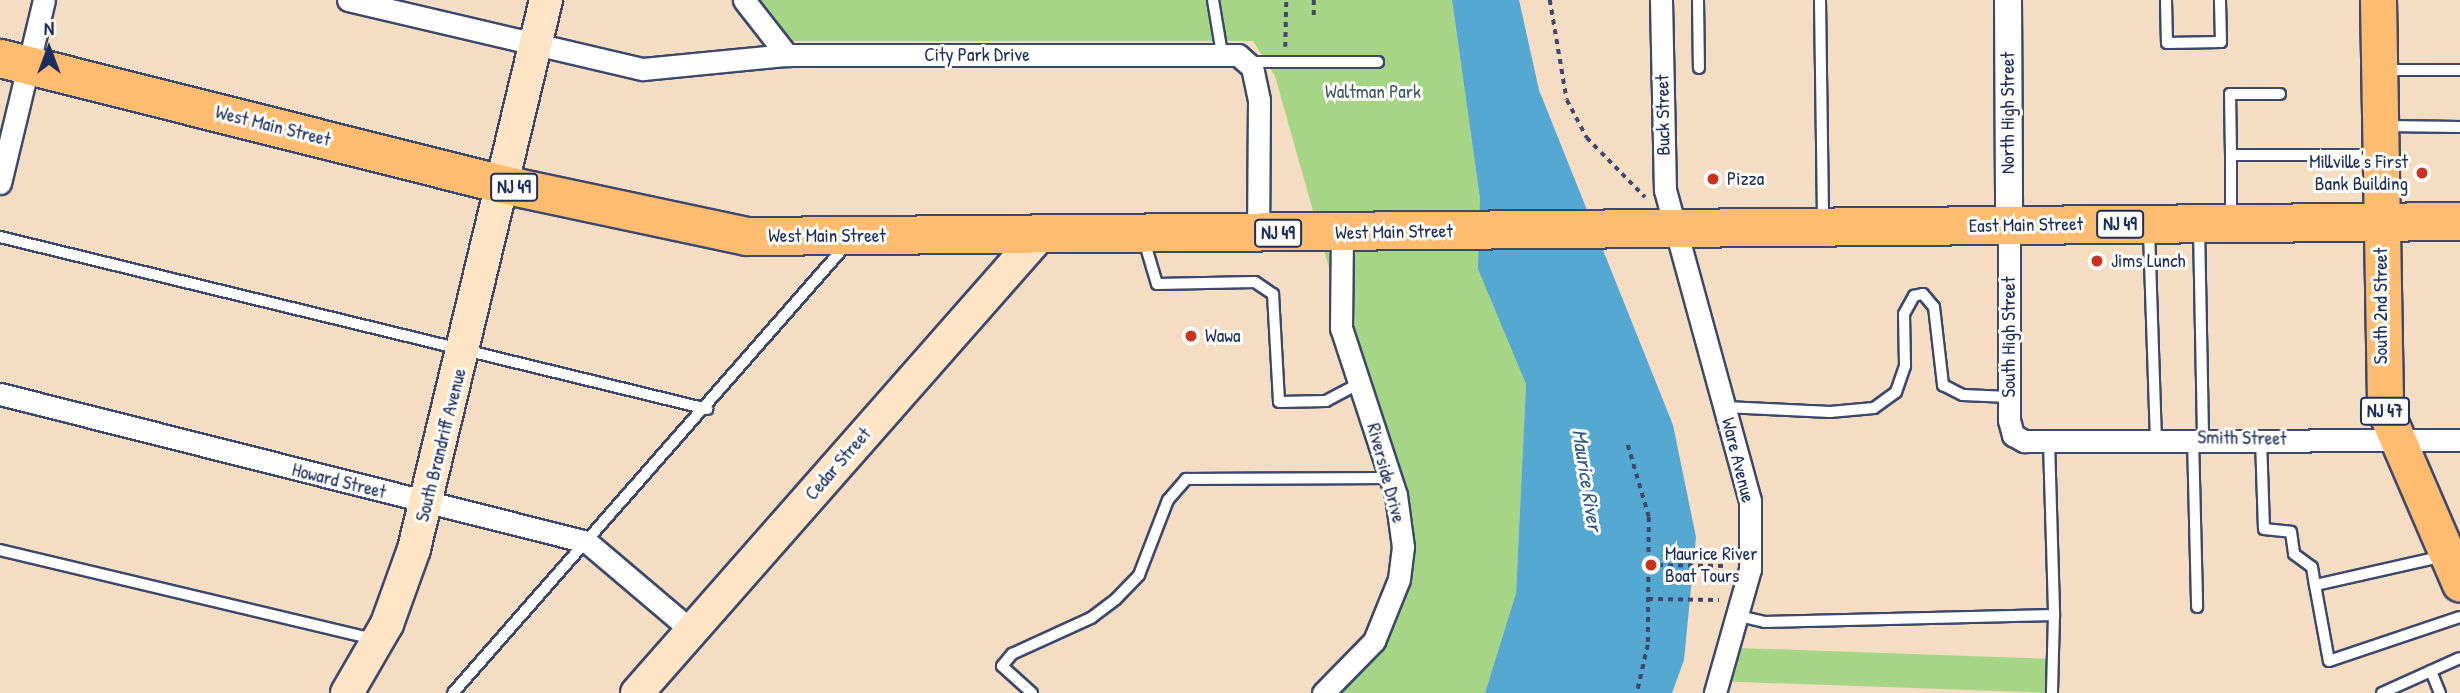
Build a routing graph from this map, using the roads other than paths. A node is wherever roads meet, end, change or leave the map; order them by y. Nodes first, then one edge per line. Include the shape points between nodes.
1 (44, 0) edge
2 (348, 0) edge
3 (546, 0) edge
4 (744, 0) edge
5 (1213, 0) edge
6 (1661, 0) edge
7 (1698, 0) edge
8 (1820, 0) edge
9 (2008, 0) edge
10 (2166, 0) edge
11 (2220, 0) edge
12 (2378, 0) edge
13 (535, 46) junction
14 (1222, 54) junction
15 (787, 55) junction
16 (15, 61) edge
17 (1247, 62) junction
18 (1378, 62) dead end
19 (1699, 68) dead end
20 (2379, 70) junction
21 (2460, 70) edge
22 (2280, 94) dead end
23 (2460, 127) edge
24 (2380, 141) junction
25 (2231, 155) junction
26 (0, 183) edge
27 (502, 184) junction
28 (2460, 221) edge
29 (2381, 222) junction
30 (2215, 223) junction
31 (2149, 224) junction
32 (2009, 226) junction
33 (1823, 227) junction
34 (1676, 229) junction
35 (1342, 232) junction
36 (1258, 233) junction
37 (1143, 235) junction
38 (1039, 236) junction
39 (0, 237) edge
40 (853, 237) junction
41 (464, 352) junction
42 (1358, 384) junction
43 (0, 394) edge
44 (2009, 397) junction
45 (1725, 407) junction
46 (707, 409) junction
47 (2157, 437) junction
48 (2198, 438) junction
49 (2261, 439) junction
50 (2396, 440) junction
51 (2460, 440) edge
52 (2024, 441) joint
53 (2049, 442) junction
54 (1389, 478) junction
55 (426, 503) junction
56 (587, 542) junction
57 (0, 550) edge
58 (2453, 570) edge
59 (2315, 585) junction
60 (2197, 607) dead end
61 (2054, 615) junction
62 (1739, 616) junction
63 (2460, 617) edge
64 (692, 631) junction
65 (379, 639) junction
66 (2460, 659) edge
67 (2431, 671) junction
68 (346, 693) edge
69 (453, 693) edge
70 (637, 693) edge
71 (1032, 693) edge
72 (1323, 693) edge
73 (1715, 693) edge
74 (2052, 693) edge
75 (2382, 693) edge
76 (2440, 693) edge

1 - 16 street
2 - 13 street, City Park Drive
3 - 13 main road, South Brandriff Avenue
4 - 15 street
5 - 14 lane
6 - 34 street, Buck Street via 1664,172
7 - 19 lane
8 - 33 lane
9 - 32 street, North High Street
10 - 11 lane via 2167,43 2221,42
12 - 20 main road, NJ 47
13 - 15 street, City Park Drive via 643,69
13 - 27 main road, South Brandriff Avenue
14 - 15 street, City Park Drive
14 - 17 street, City Park Drive
16 - 26 street
16 - 27 highway, West Main Street / NJ 49
17 - 18 lane
17 - 36 street via 1259,100
20 - 21 lane
20 - 24 main road, NJ 47
22 - 25 lane via 2230,94
23 - 24 lane
24 - 25 lane
24 - 29 main road, NJ 47
25 - 30 lane
27 - 40 highway, West Main Street / NJ 49 via 715,231
27 - 41 main road, South Brandriff Avenue
28 - 29 highway, East Main Street / NJ 49
29 - 30 highway, East Main Street / NJ 49
29 - 50 main road, South 2nd Street / NJ 47 via 2381,364
30 - 31 highway, East Main Street / NJ 49
30 - 48 lane
31 - 32 highway, East Main Street / NJ 49
31 - 47 lane
32 - 33 highway, East Main Street / NJ 49
32 - 44 street, South High Street
33 - 34 highway, East Main Street / NJ 49
34 - 35 highway, West Main Street / NJ 49 via 1638,214 1413,232
34 - 45 street, Ware Avenue
35 - 36 highway, West Main Street / NJ 49
35 - 42 street, Riverside Drive via 1341,328
36 - 37 highway, West Main Street / NJ 49
37 - 38 highway, West Main Street / NJ 49
37 - 42 lane via 1157,284 1255,282 1273,294 1279,402 1326,401
38 - 40 highway, West Main Street / NJ 49
38 - 64 main road, Cedar Street
39 - 41 lane
40 - 46 lane
41 - 46 lane
41 - 55 main road, South Brandriff Avenue
42 - 54 street, Riverside Drive
43 - 55 street, Howard Street
44 - 45 lane via 1963,394 1943,385 1934,307 1923,294 1908,303 1901,381 1881,404 1830,412
44 - 52 street, South High Street via 2010,430
45 - 62 street, Ware Avenue via 1750,500 1750,569
46 - 56 lane
47 - 48 street, Smith Street
47 - 53 street, Smith Street
48 - 49 street, Smith Street
48 - 60 lane
49 - 50 street, Smith Street
49 - 59 lane via 2263,529 2291,533 2294,554 2312,567
50 - 51 street, Smith Street
50 - 58 main road, South 2nd Street / NJ 47
52 - 53 street, Smith Street
53 - 61 lane
54 - 71 lane via 1186,479 1168,500 1139,575 1091,618 1012,654 1002,666
54 - 72 street, Riverside Drive via 1404,547 1399,579 1374,641
55 - 56 street, Howard Street
55 - 65 main road, South Brandriff Avenue via 401,590
56 - 64 street, Howard Street
56 - 69 lane
57 - 65 lane
58 - 59 lane
59 - 63 lane via 2329,661
61 - 62 lane via 1764,622
61 - 74 lane
62 - 73 street, Ware Avenue
64 - 70 main road, Cedar Street
65 - 68 main road, South Brandriff Avenue
66 - 67 lane
67 - 75 lane
67 - 76 lane

